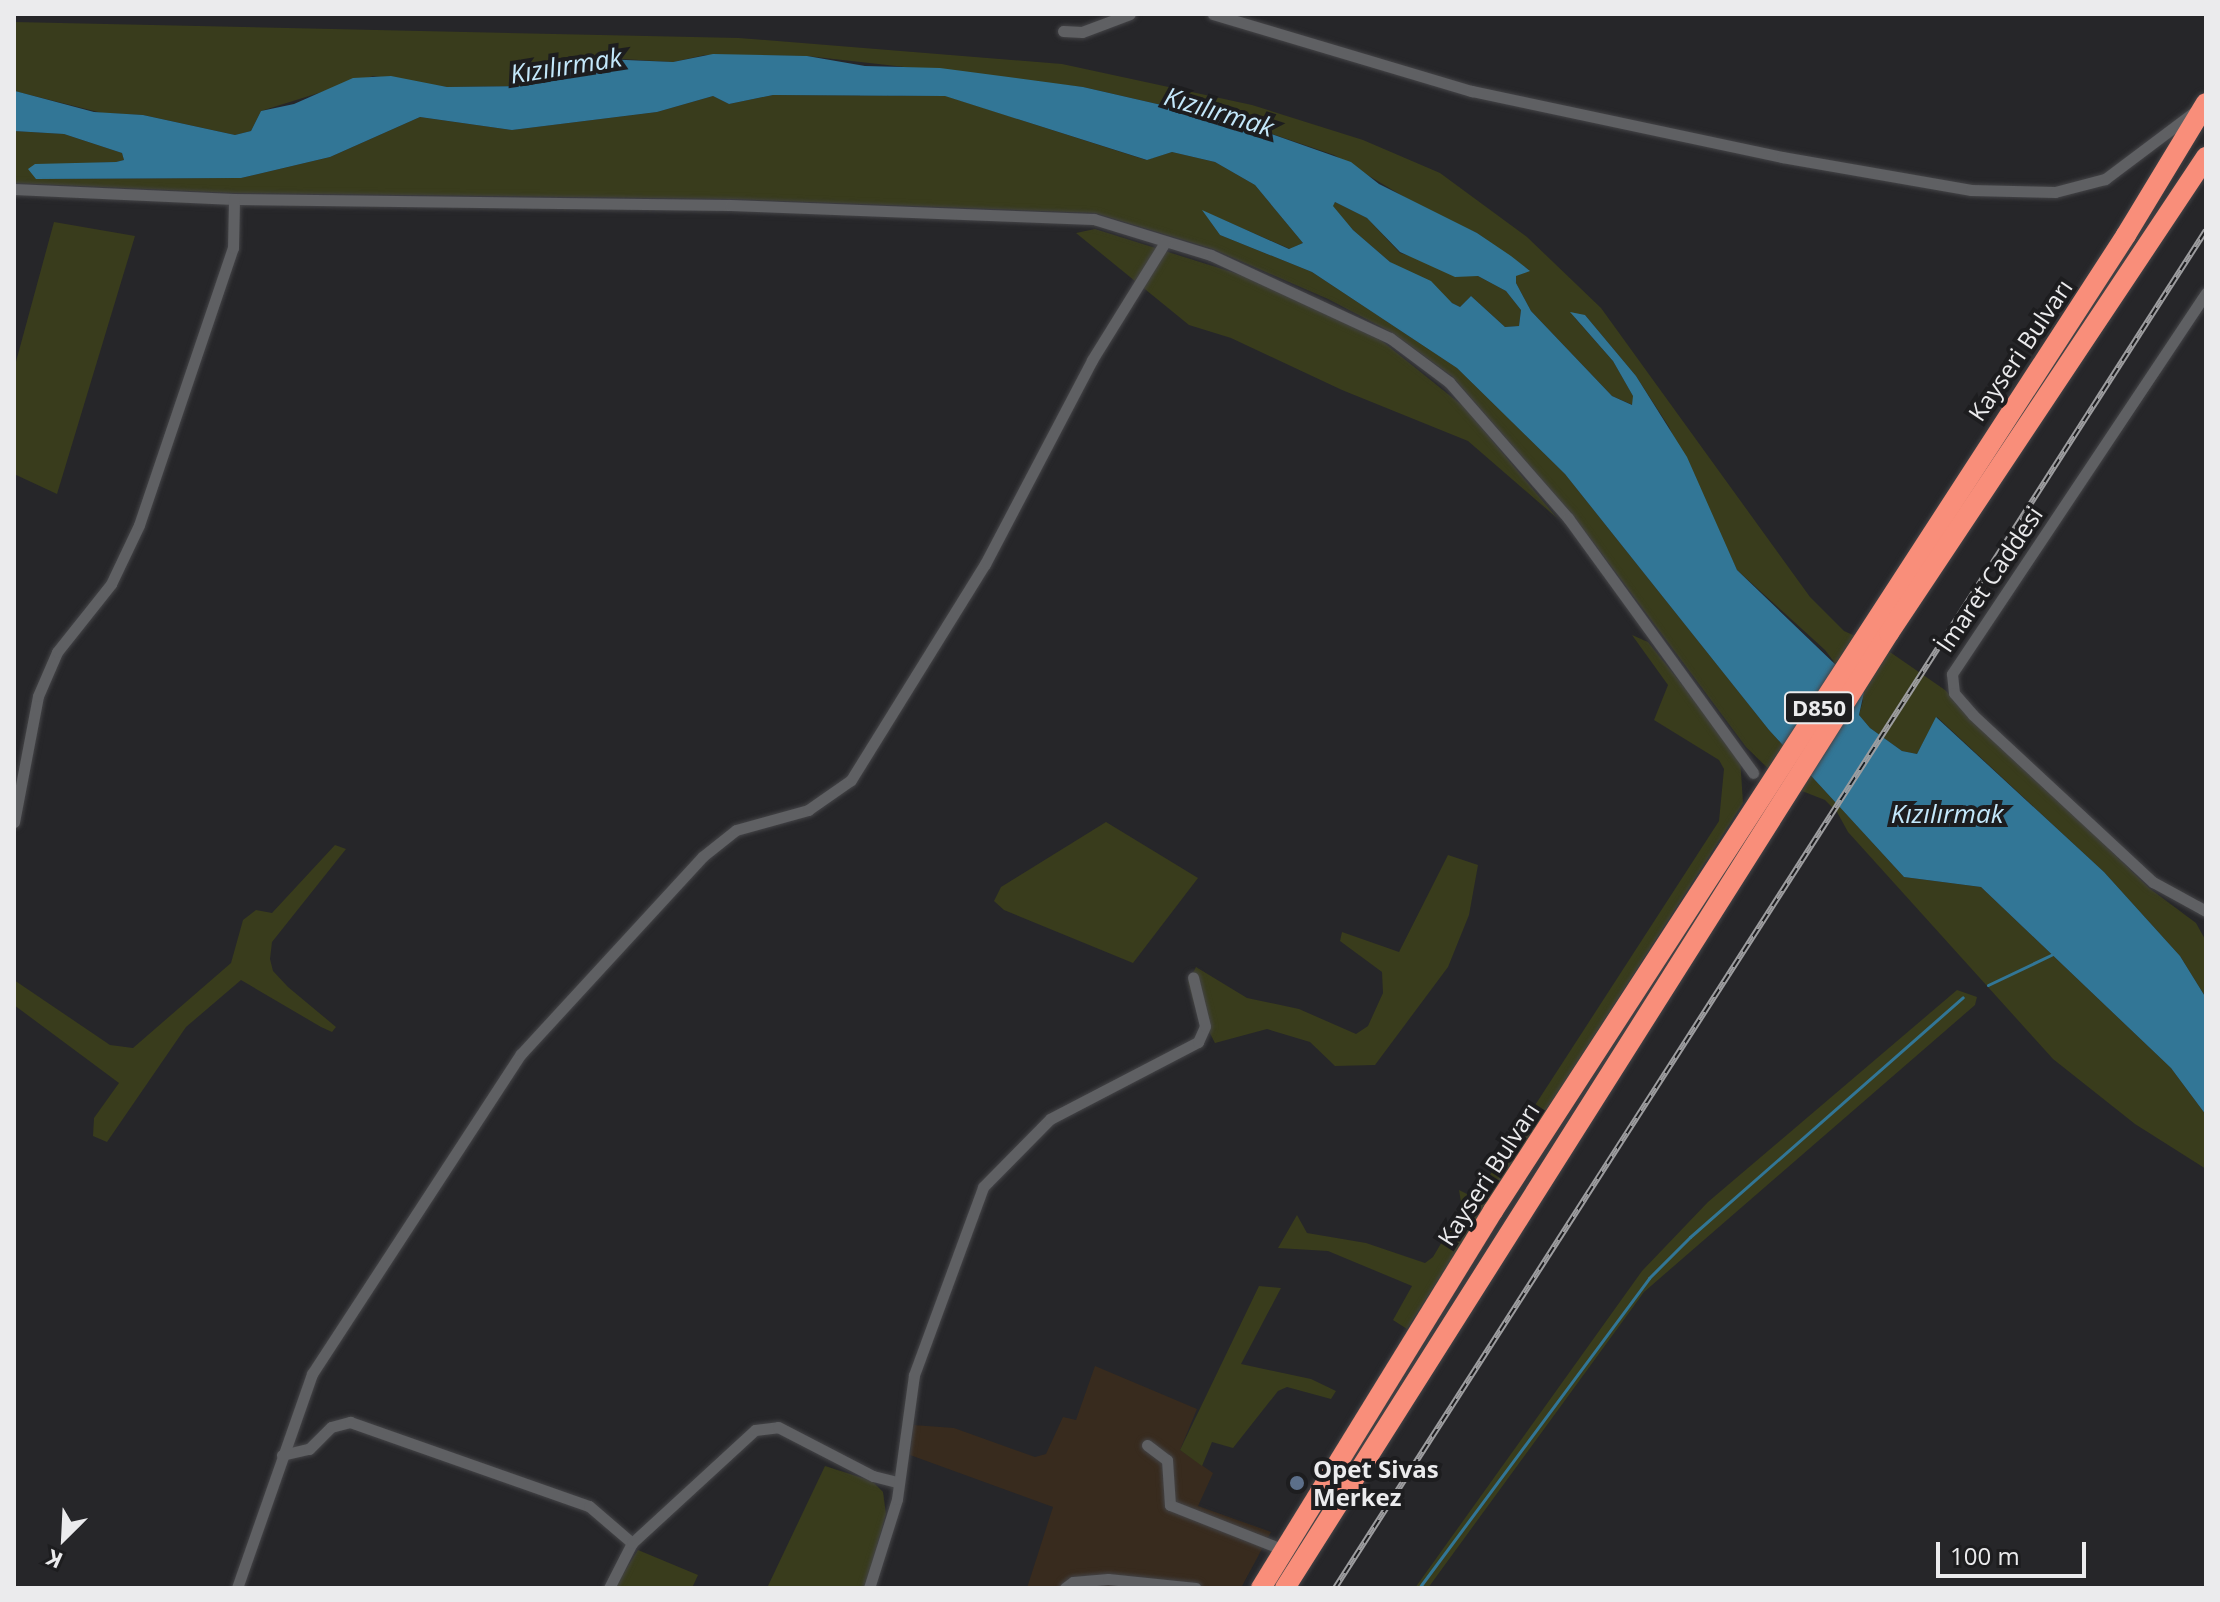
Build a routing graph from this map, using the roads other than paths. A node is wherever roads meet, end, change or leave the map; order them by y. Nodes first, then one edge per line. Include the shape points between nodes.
1 (1130, 14) edge
2 (1213, 14) edge
3 (1063, 31) dead end
4 (2206, 103) edge
5 (2206, 157) edge
6 (14, 189) edge
7 (234, 199) junction
8 (1164, 244) junction
9 (2206, 293) edge
10 (1881, 628) junction
11 (1753, 773) dead end
12 (1774, 799) junction
13 (14, 822) edge
14 (2206, 911) edge
15 (1193, 977) dead end
16 (1147, 1445) dead end
17 (282, 1455) junction
18 (897, 1482) junction
19 (632, 1543) junction
20 (1284, 1550) junction
21 (237, 1588) edge
22 (609, 1588) edge
23 (869, 1588) edge
24 (1065, 1588) edge
25 (1196, 1588) edge
26 (1261, 1588) edge
27 (1285, 1588) edge

1 - 3 street via 1082,32
2 - 4 street via 1472,91 1782,157 1971,190 2055,192 2105,179
4 - 10 highway, Kayseri Bulvarı
5 - 10 highway, Kayseri Bulvarı
6 - 7 street
7 - 8 street via 730,205 1094,219
7 - 13 street via 233,248 139,525 111,584 57,652 38,696
8 - 11 street via 1211,255 1325,304 1390,338 1449,382 1568,518
8 - 17 street via 1092,360 985,564 864,763 826,800 736,830 702,857 521,1054 333,1337 312,1374
9 - 14 street, İmaret Caddesi via 1952,674 1954,693 1973,715 2153,882
10 - 12 highway, D850
12 - 20 highway, Kayseri Bulvarı via 1493,1211
12 - 27 highway, Kayseri Bulvarı
15 - 18 street via 1205,1026 1198,1042 1050,1119 983,1187 914,1375
16 - 20 street via 1167,1460 1170,1505
17 - 19 street via 309,1449 331,1427 350,1422 589,1506
17 - 21 street
18 - 19 street via 873,1476 778,1427 767,1427 728,1452
18 - 23 street via 892,1519
19 - 22 street
20 - 26 highway, Kayseri Bulvarı
24 - 25 street via 1073,1582 1108,1579

